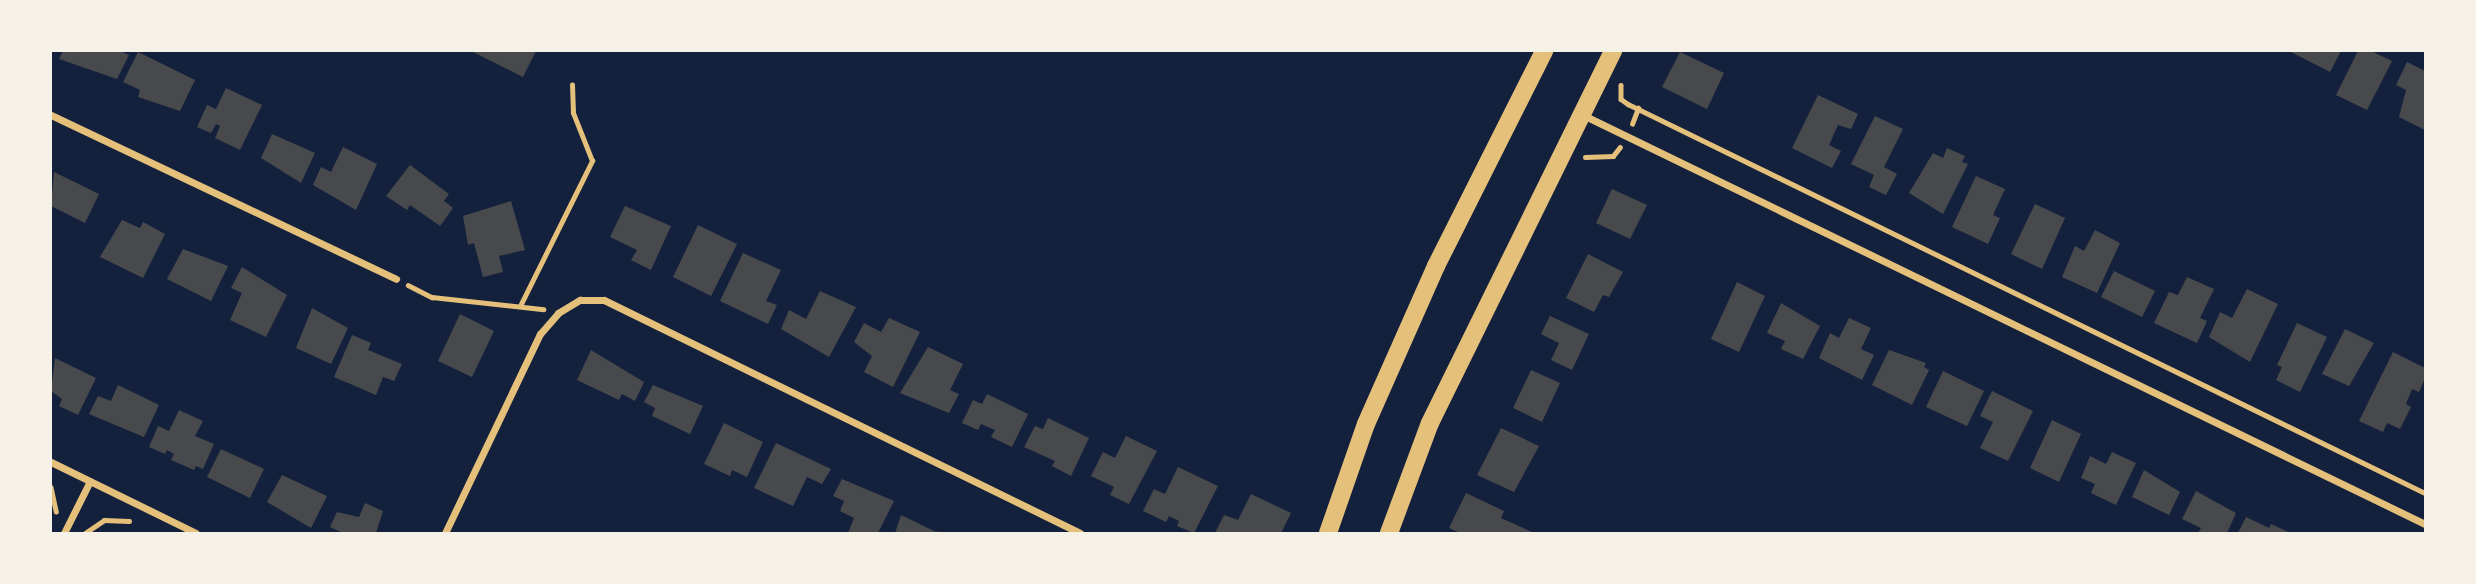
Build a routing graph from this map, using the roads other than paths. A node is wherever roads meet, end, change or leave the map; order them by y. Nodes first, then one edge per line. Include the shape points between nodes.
1 (1544, 51) edge
2 (1614, 51) edge
3 (51, 115) edge
4 (1582, 115) junction
5 (396, 279) road end
6 (51, 462) edge
7 (90, 481) junction
8 (2425, 524) edge
9 (64, 533) edge
10 (196, 533) edge
11 (445, 533) edge
12 (1080, 533) edge
13 (1328, 533) edge
14 (1388, 533) edge

1 - 13 main road via 1431,278 1366,424
2 - 4 main road
3 - 5 street
4 - 8 street
4 - 14 main road via 1430,423
6 - 7 street
7 - 9 street
7 - 10 street
11 - 12 street via 540,334 558,313 580,300 614,304

